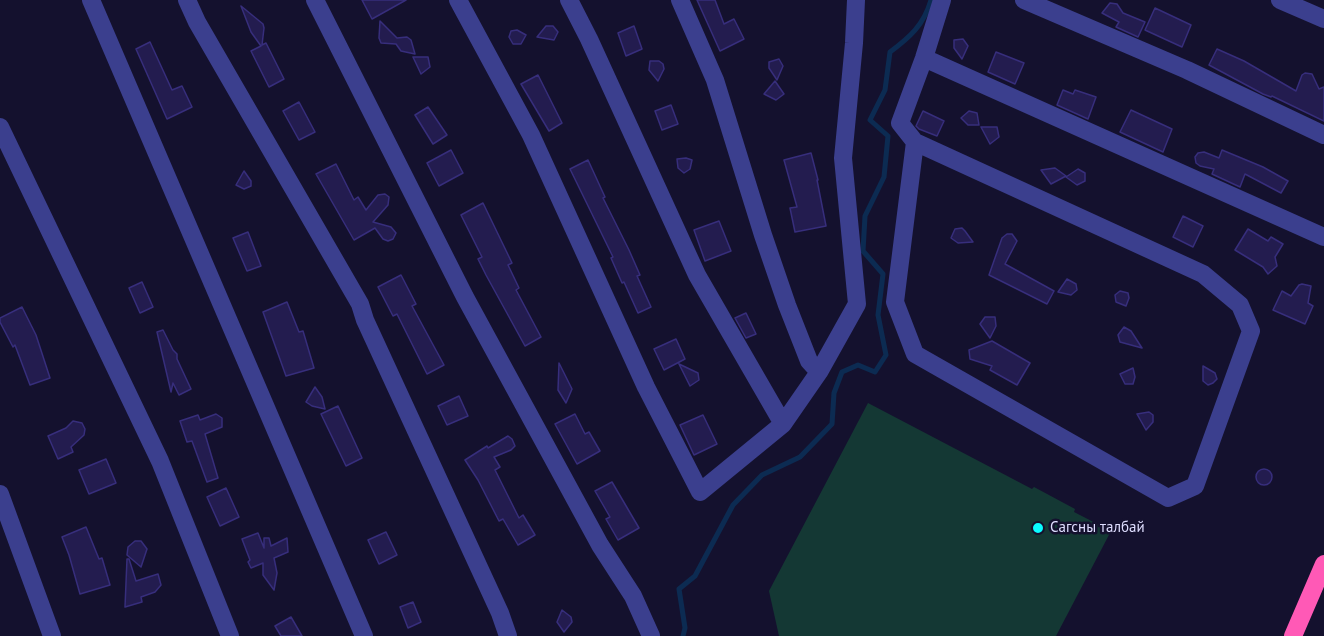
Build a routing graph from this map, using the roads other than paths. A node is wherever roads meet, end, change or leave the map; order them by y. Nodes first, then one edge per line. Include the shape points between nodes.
1 (91, 0) edge
2 (187, 0) edge
3 (315, 0) edge
4 (458, 0) edge
5 (569, 0) edge
6 (680, 0) edge
7 (856, 0) edge
8 (942, 0) edge
9 (1024, 0) edge
10 (1280, 0) edge
11 (1324, 19) edge
12 (924, 58) junction
13 (0, 127) edge
14 (1324, 135) edge
15 (915, 142) junction
16 (1324, 237) edge
17 (819, 372) junction
18 (783, 424) junction
19 (0, 494) edge
20 (1324, 564) edge
21 (52, 636) edge
22 (230, 636) edge
23 (364, 636) edge
24 (508, 636) edge
25 (651, 636) edge
26 (1293, 636) edge

1 - 23 street
2 - 24 street via 360,304
3 - 25 street via 465,297 600,544 633,596
4 - 18 street via 531,135 646,387 700,492
5 - 18 street via 697,275
6 - 17 street via 715,80 787,305 809,361
7 - 17 street via 843,158 857,304
8 - 12 street
9 - 14 street via 1187,70
10 - 11 street
12 - 15 street via 900,123
12 - 16 street
13 - 22 street via 160,461
15 - 15 street via 1203,274 1240,305 1251,331 1195,486 1168,498 915,354 896,302
17 - 18 street
19 - 21 street
20 - 26 highway

